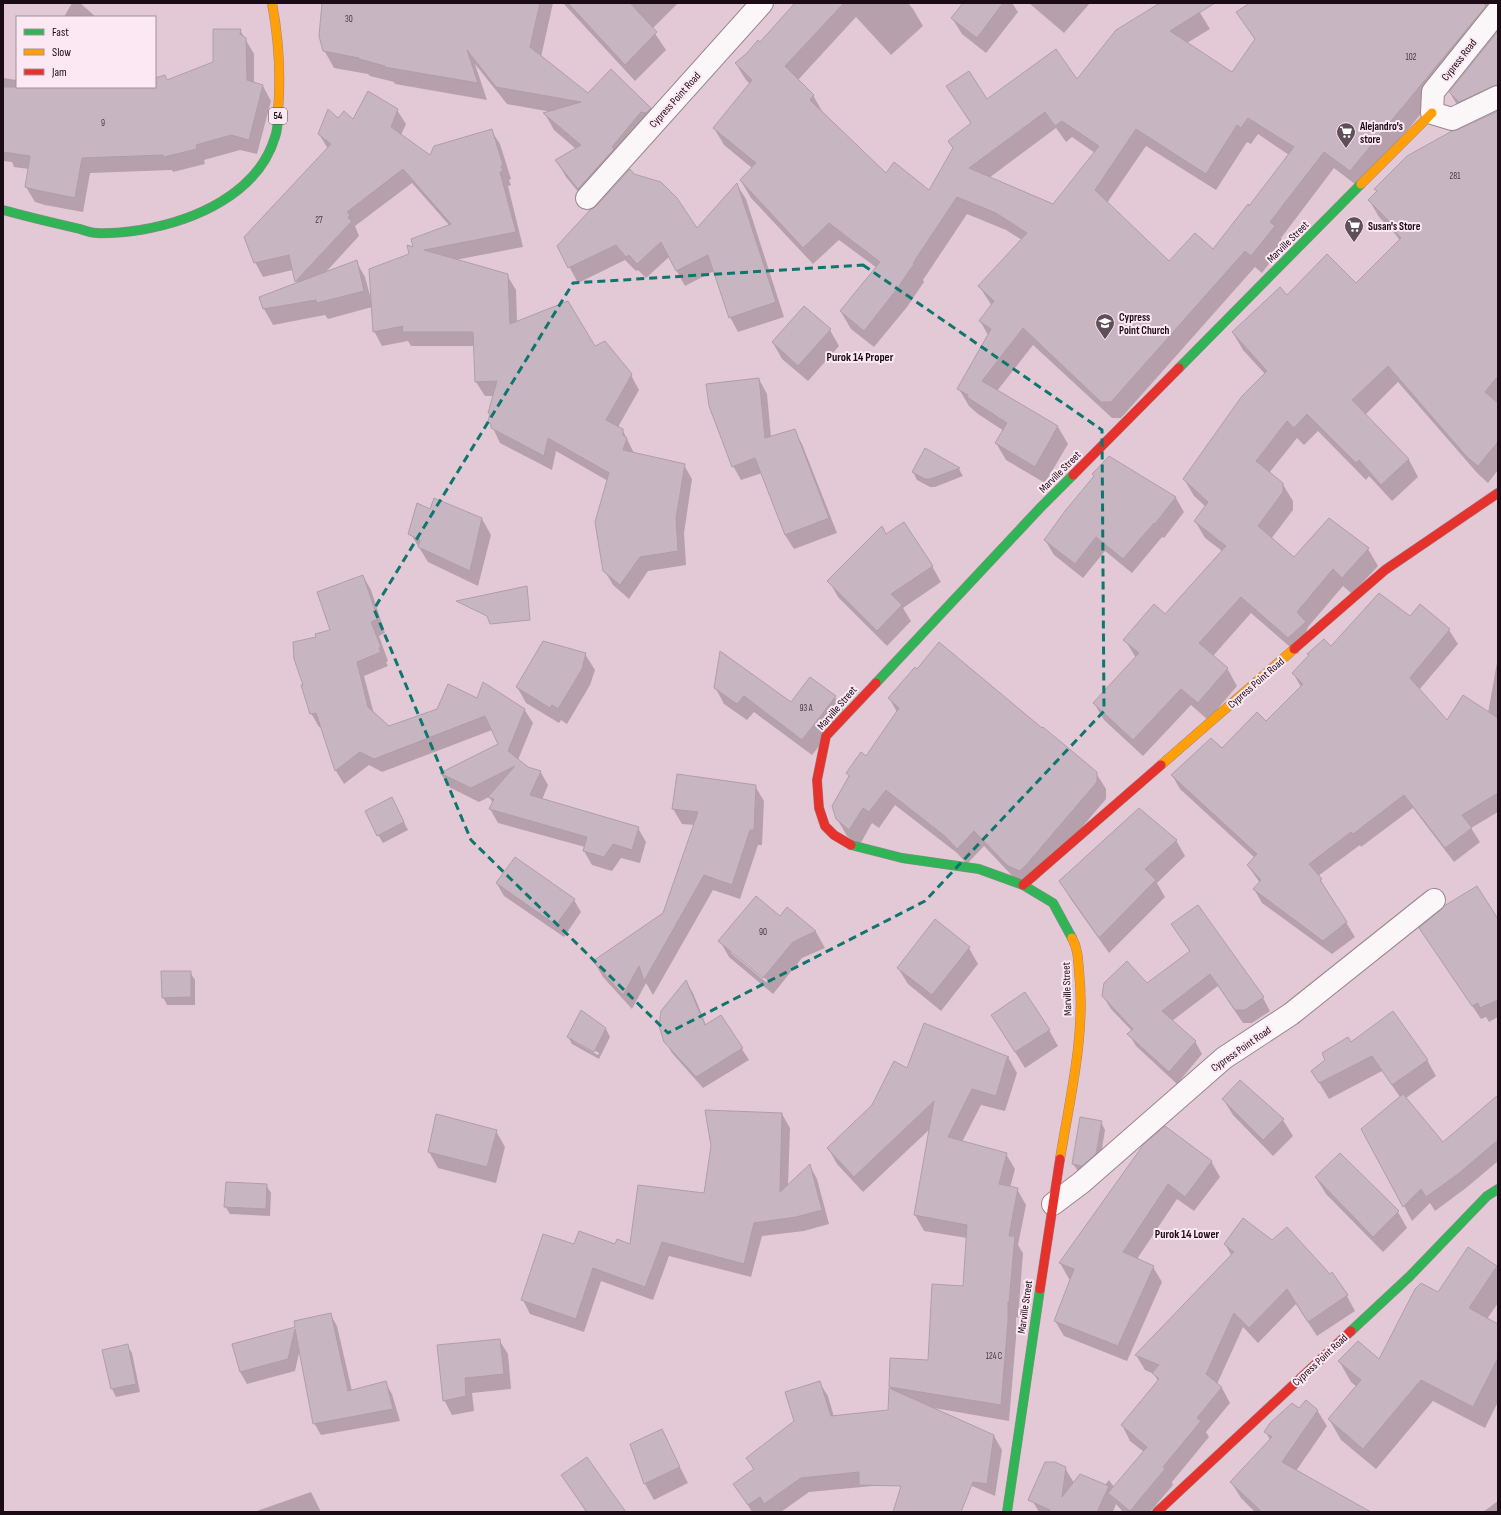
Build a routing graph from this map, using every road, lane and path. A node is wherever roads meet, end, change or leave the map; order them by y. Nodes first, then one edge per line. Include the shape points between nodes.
1 (272, 3) edge
2 (762, 3) edge
3 (1498, 11) edge
4 (1498, 97) edge
5 (1432, 113) junction
6 (587, 198) dead end
7 (3, 210) edge
8 (1498, 494) edge
9 (1023, 885) junction
10 (1434, 900) dead end
11 (1498, 1189) edge
12 (1053, 1204) junction
13 (1008, 1512) edge
14 (1157, 1512) edge

1 - 7 main road, 54 via 279,40 281,80 275,137 269,153 241,188 216,205 187,219 157,228 102,234 56,225
2 - 6 street, Cypress Point Road
3 - 5 street, Cypress Road via 1433,92
4 - 5 street via 1452,119
5 - 9 main road, Marville Street via 1040,508 826,736 817,787 819,808 825,826 834,835 849,845 902,858 979,869
8 - 9 main road, Cypress Point Road via 1385,570
9 - 12 main road, Marville Street via 1053,903 1077,947 1081,986 1080,1034
10 - 12 street, Cypress Point Road via 1291,1014 1224,1058 1081,1183
11 - 14 main road, Cypress Point Road via 1487,1196 1410,1276
12 - 13 main road, Marville Street

